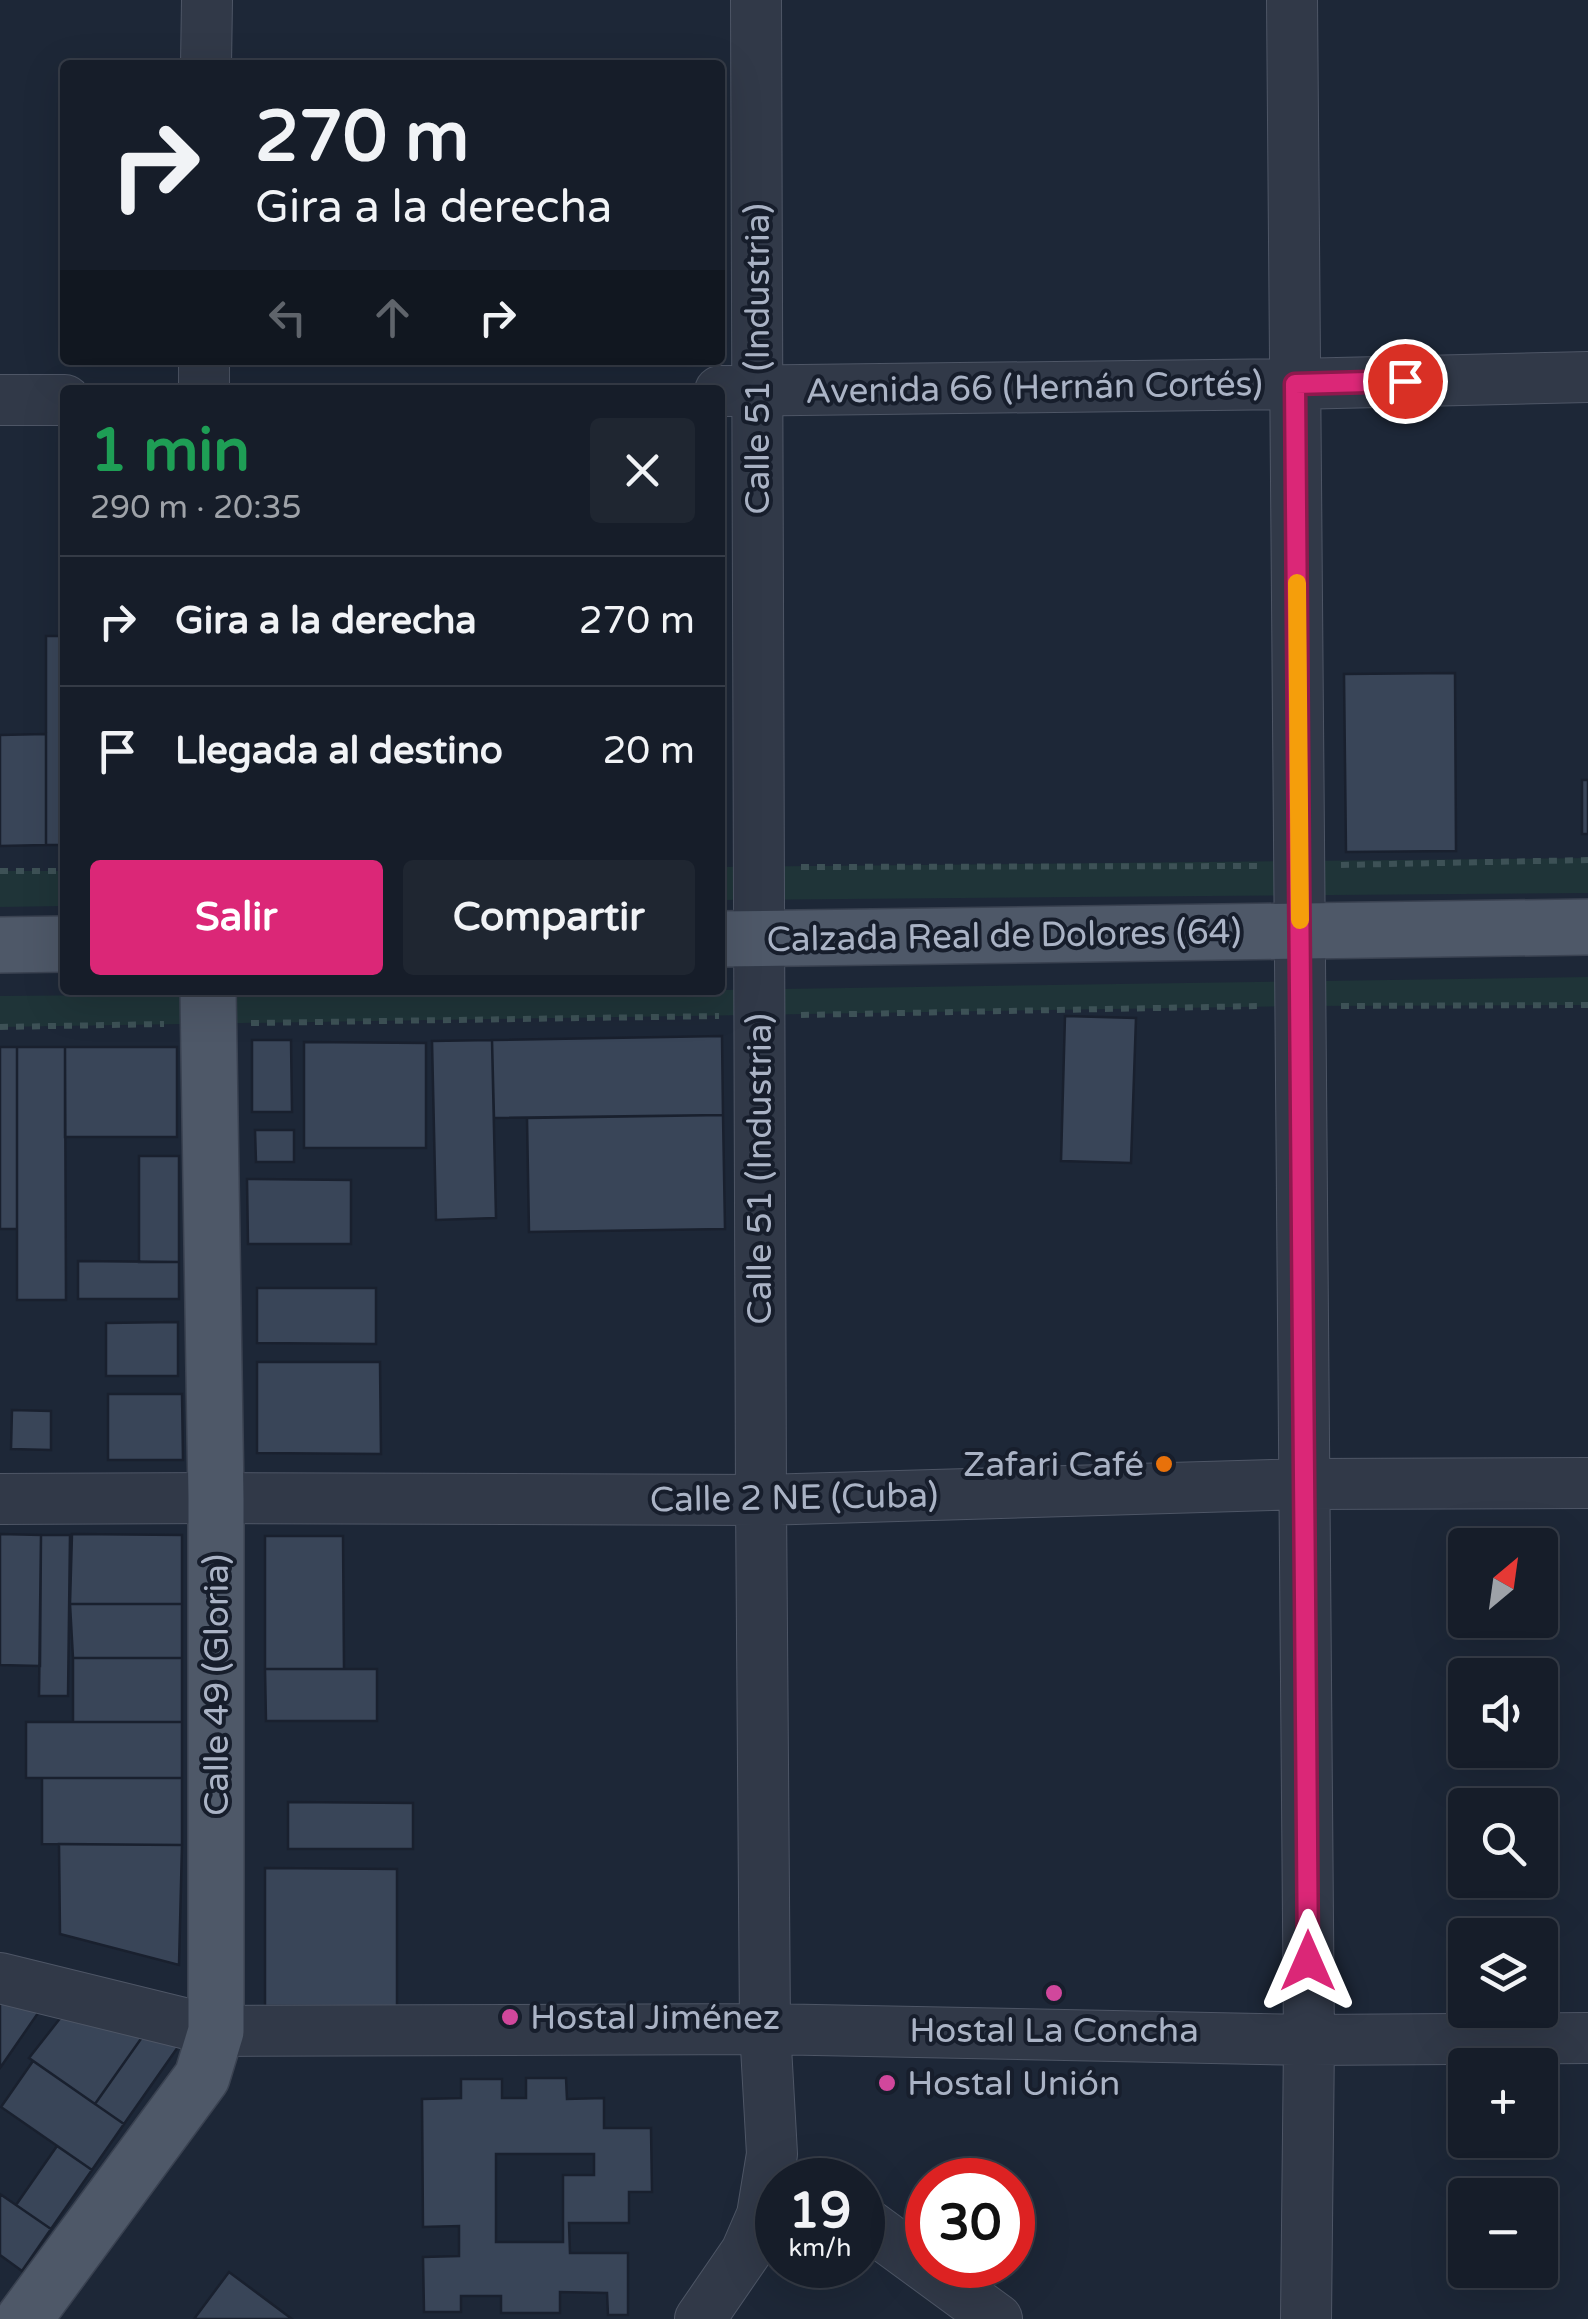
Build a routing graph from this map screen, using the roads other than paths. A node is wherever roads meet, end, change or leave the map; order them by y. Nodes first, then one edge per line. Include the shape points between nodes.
1 (207, 0) edge
2 (756, 0) edge
3 (1292, 0) edge
4 (206, 60) edge
5 (1588, 377) edge
6 (1295, 384) junction
7 (739, 390) edge
8 (0, 400) edge
9 (60, 400) edge
10 (1588, 927) edge
11 (1300, 931) junction
12 (739, 939) edge
13 (60, 944) edge
14 (0, 945) edge
15 (208, 995) edge
16 (1304, 1484) junction
17 (1588, 1484) edge
18 (216, 1498) junction
19 (0, 1499) edge
20 (761, 1500) junction
21 (0, 1978) edge
22 (765, 2029) junction
23 (216, 2031) junction
24 (1588, 2038) edge
25 (1309, 2040) junction
26 (788, 2158) edge
27 (755, 2232) edge
28 (885, 2237) edge
29 (24, 2319) edge
30 (700, 2319) edge
31 (997, 2319) edge
32 (1306, 2319) edge

1 - 4 street
2 - 7 street, Calle 51 (Industria)
3 - 6 street
5 - 6 street, Avenida 66 (Hernán Cortés)
6 - 7 street, Avenida 66 (Hernán Cortés)
6 - 11 street
7 - 12 street, Calle 51 (Industria) via 760,867
8 - 9 street
10 - 11 main road, Calzada Real de Dolores (64)
11 - 12 main road, Calzada Real de Dolores (64)
11 - 16 street
12 - 20 street, Calle 51 (Industria)
13 - 14 main road
15 - 18 main road, Calle 49 (Gloria)
16 - 17 street, Calle 2 NE (Cuba)
16 - 20 street, Calle 2 NE (Cuba)
16 - 25 street
18 - 19 street, Calle 2 NE (Cuba)
18 - 20 street, Calle 2 NE (Cuba)
18 - 23 main road, Calle 49 (Gloria)
20 - 22 street, Calle 51 (Industria)
21 - 23 street
22 - 23 street
22 - 25 street
22 - 26 street, Calle 51 (Industria)
23 - 29 main road, Calle 49 (Gloria) via 202,2076
24 - 25 street
25 - 32 street
27 - 30 street, Calle 51 (Industria)
28 - 31 street

